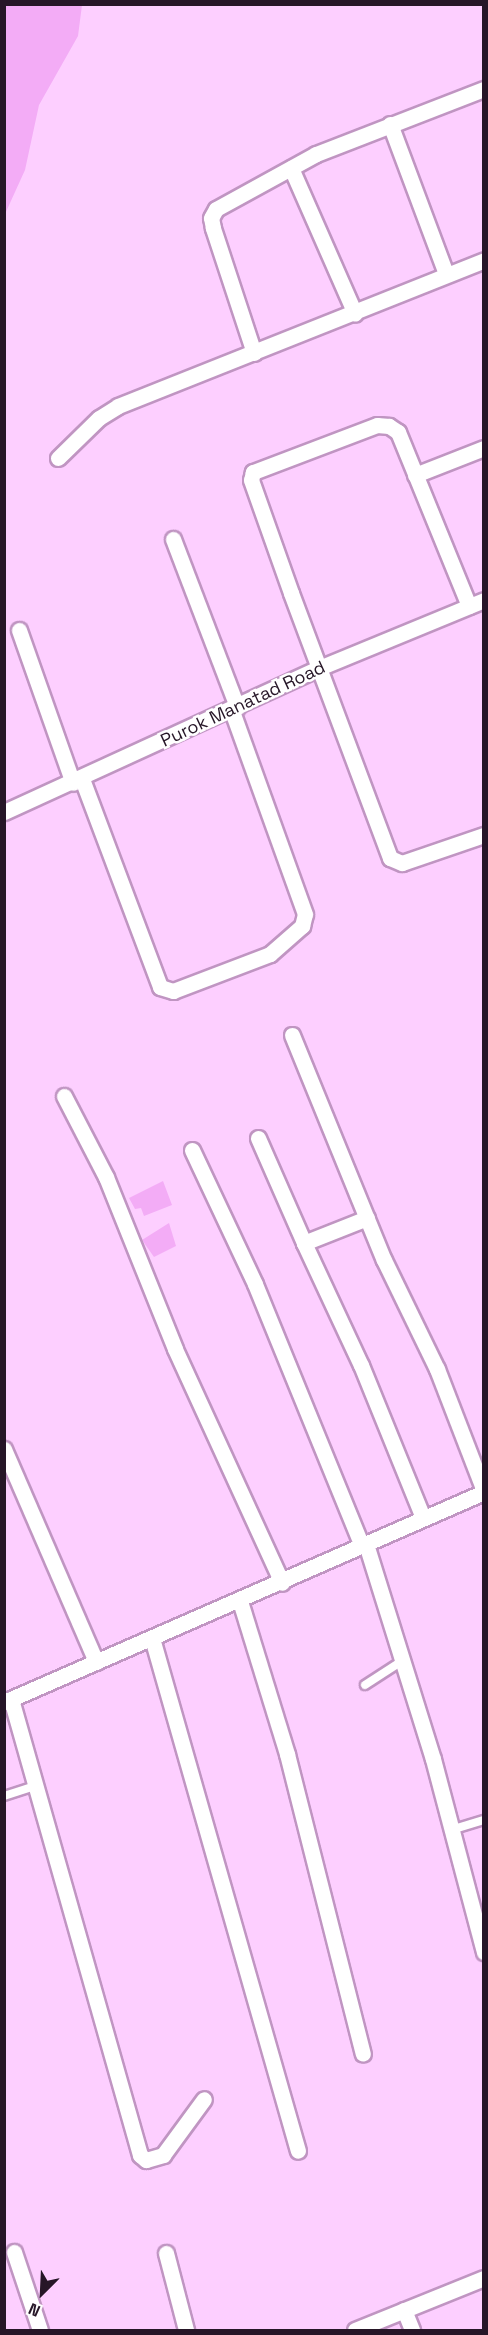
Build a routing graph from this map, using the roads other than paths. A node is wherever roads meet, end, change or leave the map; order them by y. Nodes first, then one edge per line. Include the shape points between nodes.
1 (483, 89) edge
2 (390, 124) junction
3 (291, 168) junction
4 (483, 260) edge
5 (446, 274) junction
6 (355, 314) junction
7 (254, 353) junction
8 (483, 448) edge
9 (58, 458) dead end
10 (415, 475) junction
11 (173, 539) dead end
12 (476, 603) edge
13 (19, 630) dead end
14 (319, 668) junction
15 (234, 708) junction
16 (77, 781) junction
17 (4, 812) edge
18 (483, 835) edge
19 (292, 1035) dead end
20 (64, 1096) dead end
21 (258, 1138) dead end
22 (192, 1150) dead end
23 (367, 1218) junction
24 (304, 1243) junction
25 (4, 1449) edge
26 (483, 1491) edge
27 (423, 1518) junction
28 (364, 1545) junction
29 (282, 1583) junction
30 (240, 1601) junction
31 (152, 1638) junction
32 (402, 1660) junction
33 (96, 1662) junction
34 (366, 1685) dead end
35 (8, 1700) edge
36 (37, 1785) junction
37 (4, 1796) edge
38 (483, 1820) edge
39 (451, 1830) junction
40 (483, 1952) edge
41 (363, 2054) dead end
42 (204, 2099) dead end
43 (298, 2151) dead end
44 (14, 2252) dead end
45 (166, 2253) dead end
46 (483, 2278) edge
47 (404, 2310) junction
48 (40, 2331) edge
49 (186, 2331) edge
50 (355, 2331) edge
51 (412, 2331) edge

1 - 2 street
2 - 3 street
2 - 5 street
3 - 6 street
3 - 7 street via 213,214 213,228
4 - 5 street
5 - 6 street
6 - 7 street
7 - 9 street via 118,406 99,418
8 - 10 street
10 - 12 street
10 - 14 street via 398,432 377,425 253,472 251,480
11 - 15 street
12 - 14 street, Purok Manatad Road
13 - 16 street
14 - 15 street, Purok Manatad Road
14 - 18 street via 390,858 402,863
15 - 16 street, Purok Manatad Road
15 - 16 street via 305,914 302,926 270,954 172,991 160,987
16 - 17 street, Purok Manatad Road
19 - 23 street
20 - 29 street via 106,1177 175,1349
21 - 24 street
22 - 28 street via 235,1238
23 - 24 street
23 - 26 street via 437,1369
24 - 27 street via 361,1365
25 - 33 street
26 - 27 street
27 - 28 street
28 - 29 street
28 - 32 street
29 - 30 street
30 - 31 street
30 - 41 street via 287,1754
31 - 33 street
31 - 43 street
32 - 34 lane
32 - 39 street
33 - 35 street
35 - 36 street
36 - 37 lane
36 - 42 street via 140,2155 146,2160 163,2155
38 - 39 lane
39 - 40 street
44 - 48 street
45 - 49 street
46 - 47 street
47 - 50 street
47 - 51 street

